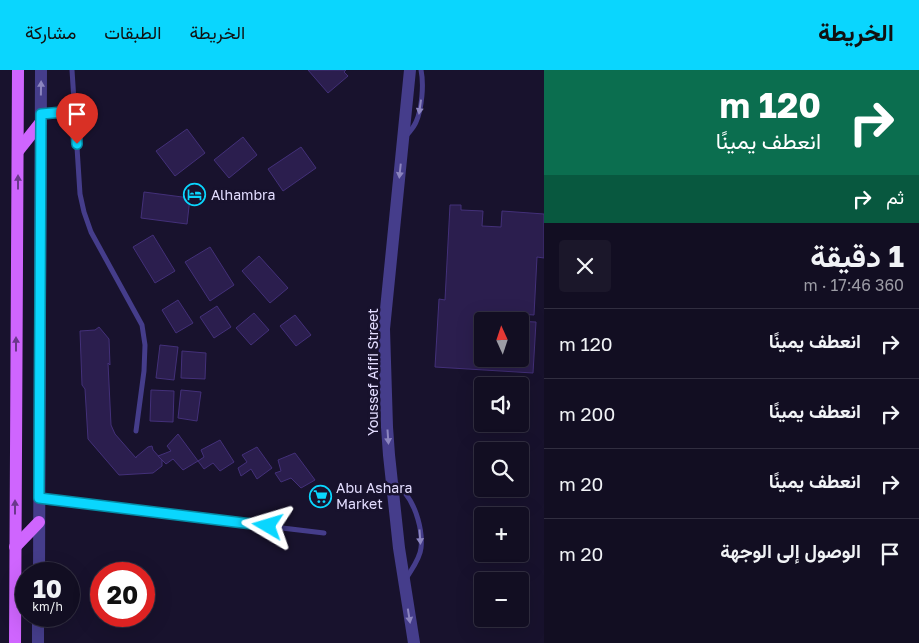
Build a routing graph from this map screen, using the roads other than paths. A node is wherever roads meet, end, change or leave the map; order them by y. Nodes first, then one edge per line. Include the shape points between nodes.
1 (18, 70) edge
2 (41, 70) edge
3 (72, 70) edge
4 (410, 70) edge
5 (421, 70) edge
6 (75, 111) junction
7 (41, 118) junction
8 (404, 139) junction
9 (18, 151) junction
10 (136, 431) dead end
11 (392, 480) junction
12 (39, 498) junction
13 (39, 522) junction
14 (324, 533) dead end
15 (15, 546) junction
16 (39, 562) edge
17 (404, 583) junction
18 (38, 627) edge
19 (15, 643) edge
20 (38, 643) edge
21 (414, 643) edge

1 - 9 main road
7 -> 2 street
3 - 6 lane
4 - 8 street, Youssef Afifi Street
5 -> 8 lane via 419,114
6 - 7 lane
6 - 10 lane via 84,212 91,232 142,325 144,371
7 - 9 main road
7 - 12 street
8 -> 11 street, Youssef Afifi Street via 384,329
15 -> 9 main road
11 - 17 street, Youssef Afifi Street
11 -> 17 lane via 406,494 416,512 420,532 421,549
12 - 13 street
12 - 14 lane
13 - 15 main road
13 - 16 street
15 - 19 main road
17 -> 21 street, Youssef Afifi Street
18 - 20 street

